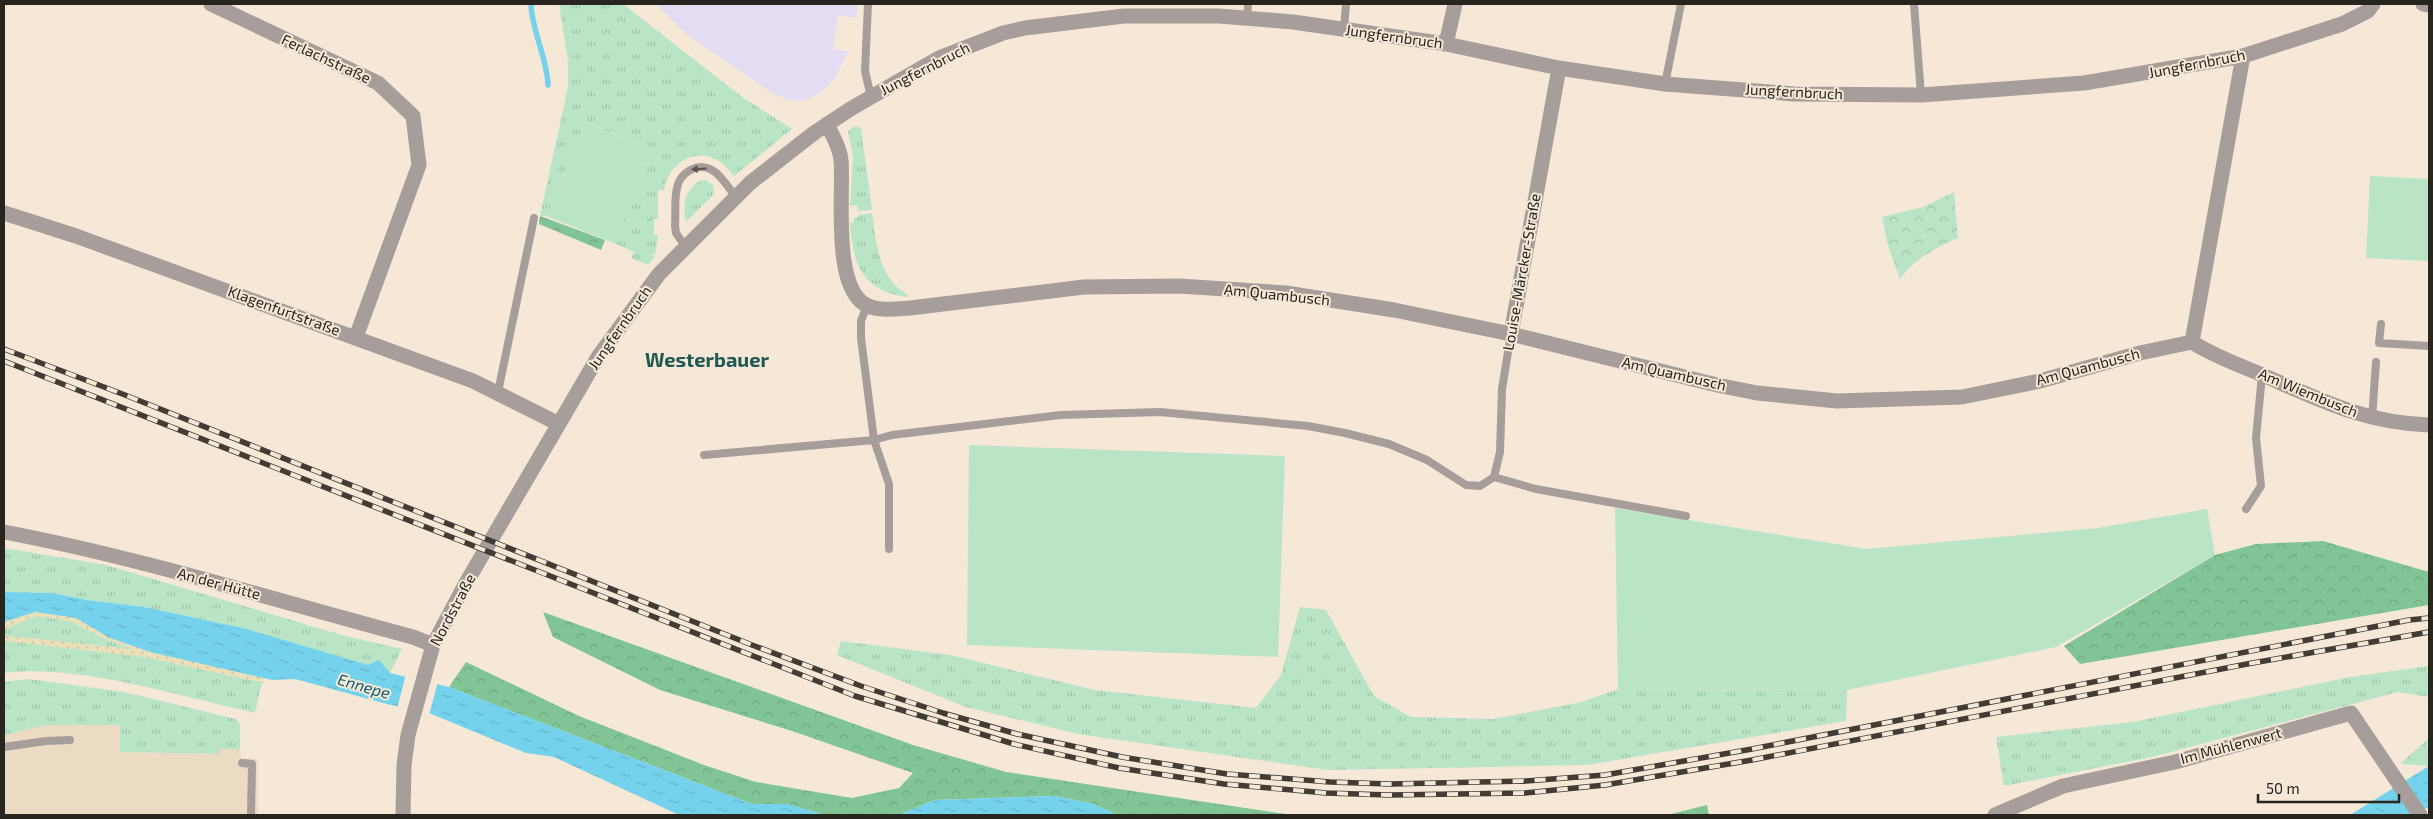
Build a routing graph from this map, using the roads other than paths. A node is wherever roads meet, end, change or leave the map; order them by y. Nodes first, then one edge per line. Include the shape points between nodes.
1 (211, 4) edge
2 (868, 4) edge
3 (1346, 4) edge
4 (1455, 4) edge
5 (1681, 4) edge
6 (1914, 4) edge
7 (2373, 4) edge
8 (2423, 4) edge
9 (2429, 5) edge
10 (1248, 11) edge
11 (1344, 30) junction
12 (1446, 44) junction
13 (2244, 56) junction
14 (1559, 68) junction
15 (1665, 84) junction
16 (1921, 95) junction
17 (871, 97) junction
18 (827, 124) junction
19 (735, 196) junction
20 (4, 214) edge
21 (534, 218) dead end
22 (685, 246) junction
23 (867, 305) junction
24 (2381, 324) dead end
25 (1511, 334) junction
26 (356, 337) junction
27 (2192, 342) junction
28 (2429, 346) edge
29 (2376, 362) dead end
30 (2262, 375) junction
31 (498, 392) junction
32 (2372, 419) junction
33 (559, 424) junction
34 (2429, 425) edge
35 (874, 440) junction
36 (704, 455) dead end
37 (1494, 477) junction
38 (2246, 509) dead end
39 (1686, 516) dead end
40 (4, 532) edge
41 (889, 549) dead end
42 (433, 645) junction
43 (70, 740) dead end
44 (4, 747) edge
45 (242, 763) dead end
46 (251, 815) edge
47 (403, 815) edge
48 (1995, 815) edge
49 (2420, 815) edge

1 - 26 street, Ferlachstraße via 378,83 413,116 419,165
2 - 17 lane via 865,71
3 - 11 lane
4 - 12 street
5 - 15 lane
6 - 16 lane
7 - 13 street, Jungfernbruch via 2368,11 2342,24
8 - 9 street
10 - 11 street, Jungfernbruch
10 - 17 street, Jungfernbruch via 1219,16 1159,13 1003,32 939,58
11 - 12 street, Jungfernbruch
12 - 14 street, Jungfernbruch
13 - 16 street, Jungfernbruch via 2084,83
13 - 27 street
14 - 15 street, Jungfernbruch
14 - 25 street, Louise-Märcker-Straße
15 - 16 street, Jungfernbruch via 1795,94
17 - 18 street, Jungfernbruch
18 - 19 street, Jungfernbruch via 784,154
18 - 23 street via 841,160 840,227 844,261 854,292
19 - 22 street, Jungfernbruch
19 -> 22 lane via 713,170 702,167 682,175 677,187 675,226
20 - 26 street, Klagenfurtstraße via 76,236
21 - 31 lane
22 - 33 street, Jungfernbruch via 659,274 609,341
23 - 25 street, Am Quambusch via 895,310 1084,287 1178,286 1286,293 1394,310
23 - 35 lane via 861,321 861,338
24 - 28 lane via 2379,343
25 - 27 street, Am Quambusch via 1717,385 1836,401 1962,397 2040,381
25 - 37 lane, Louise-Märcker-Straße via 1502,389 1500,452
26 - 31 street, Klagenfurtstraße
27 - 30 street, Am Wiembusch via 2212,355
29 - 32 lane
30 - 32 street, Am Wiembusch via 2316,400
30 - 38 lane via 2256,438 2261,486
31 - 33 street, Klagenfurtstraße
32 - 34 street, Am Wiembusch
33 - 42 street, Nordstraße
35 - 36 lane
35 - 37 lane via 892,435 1061,415 1160,412 1308,426 1345,433 1397,447 1427,460 1466,485 1480,486
35 - 41 lane via 889,484
37 - 39 lane via 1536,489
40 - 42 street, An der Hütte via 138,562
42 - 47 street, Nordstraße via 408,736
43 - 44 lane
45 - 46 lane via 252,764
48 - 49 street, Im Mühlenwert via 2063,786 2176,762 2351,713

